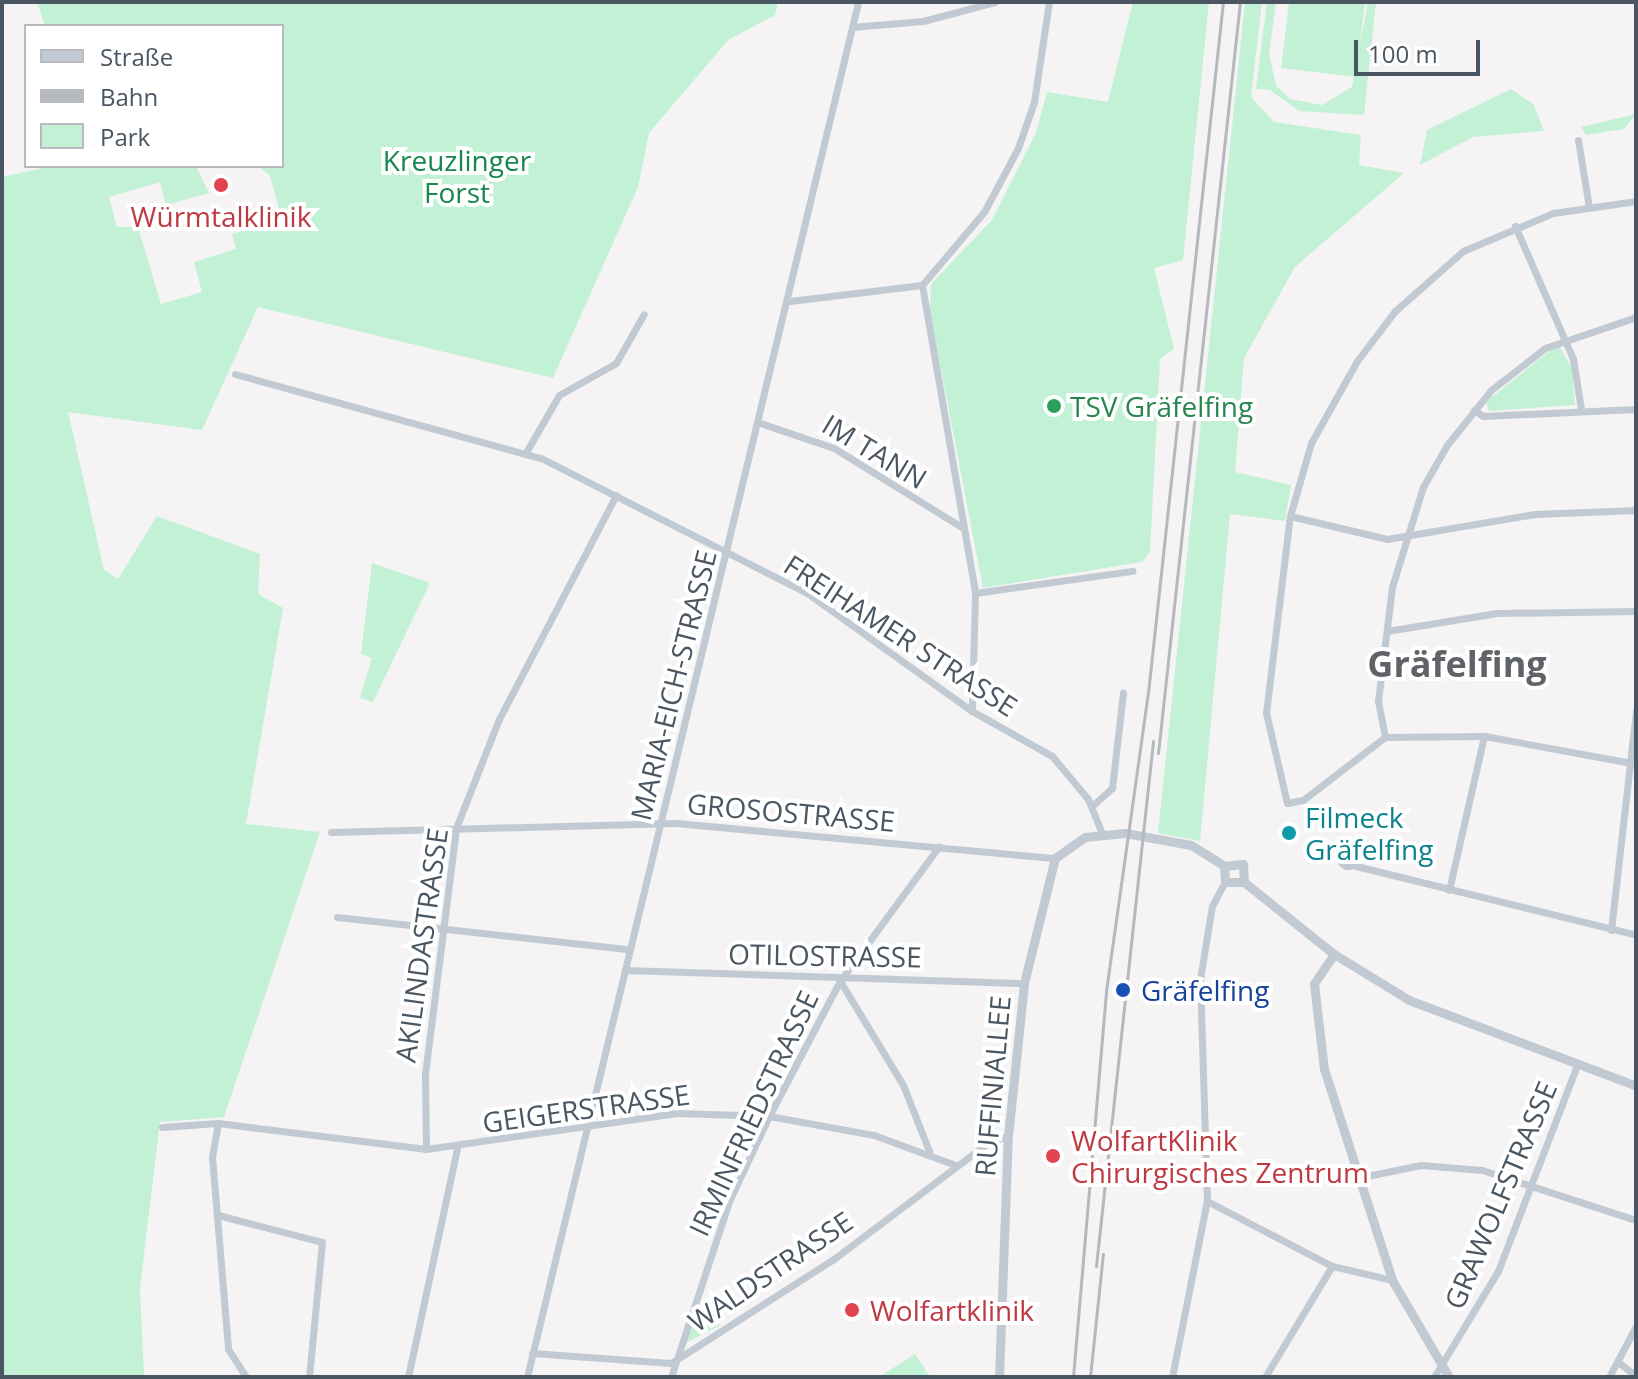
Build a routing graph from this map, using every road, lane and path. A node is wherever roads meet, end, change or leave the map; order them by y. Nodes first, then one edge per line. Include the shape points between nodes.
1 (858, 2) edge
2 (995, 2) edge
3 (1049, 2) edge
4 (852, 27) junction
5 (1578, 140) dead end
6 (1636, 201) edge
7 (1589, 207) junction
8 (1515, 226) junction
9 (922, 285) junction
10 (790, 301) junction
11 (644, 314) dead end
12 (1636, 317) edge
13 (1563, 337) junction
14 (235, 374) dead end
15 (1581, 409) junction
16 (1636, 409) edge
17 (1474, 410) junction
18 (760, 423) junction
19 (525, 454) junction
20 (616, 495) junction
21 (1636, 510) edge
22 (1290, 516) junction
23 (963, 528) junction
24 (1405, 536) junction
25 (728, 552) junction
26 (1132, 571) dead end
27 (975, 593) junction
28 (1636, 611) edge
29 (1387, 631) junction
30 (1123, 693) dead end
31 (1636, 710) edge
32 (972, 711) junction
33 (1484, 736) junction
34 (1385, 737) junction
35 (1626, 762) junction
36 (1092, 806) junction
37 (661, 825) junction
38 (456, 828) junction
39 (331, 832) dead end
40 (1101, 832) junction
41 (939, 846) junction
42 (1055, 858) junction
43 (1352, 865) dead end
44 (1224, 866) junction
45 (1225, 882) junction
46 (1244, 882) junction
47 (1449, 890) junction
48 (337, 917) dead end
49 (443, 927) junction
50 (1611, 930) junction
51 (1636, 935) edge
52 (626, 949) junction
53 (1334, 954) junction
54 (625, 970) junction
55 (840, 981) junction
56 (1024, 983) junction
57 (1576, 1068) junction
58 (1636, 1086) edge
59 (769, 1116) junction
60 (218, 1123) junction
61 (592, 1125) junction
62 (162, 1127) dead end
63 (1008, 1136) junction
64 (457, 1148) junction
65 (426, 1149) junction
66 (929, 1151) junction
67 (955, 1165) junction
68 (1357, 1178) junction
69 (1535, 1184) junction
70 (1207, 1201) junction
71 (218, 1215) junction
72 (1636, 1220) edge
73 (1332, 1266) junction
74 (1392, 1280) junction
75 (1636, 1326) edge
76 (532, 1353) junction
77 (674, 1361) junction
78 (1618, 1362) junction
79 (1442, 1366) junction
80 (1636, 1376) edge
81 (246, 1377) edge
82 (309, 1377) edge
83 (408, 1377) edge
84 (527, 1377) edge
85 (671, 1377) edge
86 (999, 1377) edge
87 (1172, 1377) edge
88 (1265, 1377) edge
89 (1434, 1377) edge
90 (1449, 1377) edge
91 (1609, 1377) edge

1 - 4 street, MARIA-EICH-STRASSE
2 - 4 street via 923,21
3 - 9 street via 1034,102 1018,148 984,212
4 - 10 street, MARIA-EICH-STRASSE
5 - 7 street
6 - 7 street
7 - 8 street
8 - 13 street
8 - 22 street via 1463,251 1395,311 1331,401
9 - 10 street
9 - 23 street
10 - 18 street, MARIA-EICH-STRASSE
11 - 19 street via 616,363 559,395
12 - 13 street
13 - 15 street
13 - 17 street
14 - 19 street, FREIHAMER STRASSE
15 - 16 street
15 - 17 street via 1483,416
17 - 24 street via 1423,487
18 - 23 street, IM TANN via 834,448
18 - 25 street, MARIA-EICH-STRASSE
19 - 20 street, FREIHAMER STRASSE
20 - 25 street, FREIHAMER STRASSE
20 - 38 street, AKILINDASTRASSE via 499,719
21 - 24 street via 1535,514
22 - 24 street via 1364,537
22 - 34 street via 1266,713 1281,797 1303,800
23 - 27 street
24 - 29 street
25 - 32 street, FREIHAMER STRASSE via 807,593
25 - 37 street, MARIA-EICH-STRASSE
26 - 27 street
27 - 32 street
28 - 29 street via 1497,613
29 - 34 street via 1378,701
30 - 36 street via 1112,788
31 - 35 street
32 - 36 street, FREIHAMER STRASSE via 1052,756
33 - 34 street
33 - 35 street
33 - 47 street
35 - 50 street
36 - 40 street, FREIHAMER STRASSE
37 - 38 street, GROSOSTRASSE
37 - 41 street, GROSOSTRASSE
37 - 52 street, MARIA-EICH-STRASSE
38 - 39 street, GROSOSTRASSE
38 - 49 street, AKILINDASTRASSE
40 - 42 street
40 - 44 street via 1191,845
41 - 42 street, GROSOSTRASSE
41 - 55 street, IRMINFRIEDSTRASSE
42 - 56 street, RUFFINIALLEE
43 - 47 street
44 - 45 street
44 - 46 street via 1243,864
45 - 46 street
45 - 70 street via 1212,906 1200,979
46 - 53 street
47 - 50 street
48 - 49 street
49 - 52 street
49 - 65 street, AKILINDASTRASSE via 425,1074
50 - 51 street
52 - 54 street, MARIA-EICH-STRASSE
53 - 57 street via 1409,1000
53 - 68 street via 1314,984 1315,1011 1324,1069
54 - 55 street, OTILOSTRASSE
54 - 61 street, MARIA-EICH-STRASSE
55 - 56 street, OTILOSTRASSE
55 - 59 street, IRMINFRIEDSTRASSE
55 - 66 street via 903,1085
56 - 63 street, RUFFINIALLEE
57 - 58 street
57 - 69 street, GRAWOLFSTRASSE
59 - 61 street, GEIGERSTRASSE via 676,1113
59 - 66 street, GEIGERSTRASSE
59 - 77 street, IRMINFRIEDSTRASSE via 730,1199
60 - 62 street, GEIGERSTRASSE
60 - 65 street, GEIGERSTRASSE
60 - 71 street
61 - 64 street, GEIGERSTRASSE
61 - 76 street, MARIA-EICH-STRASSE
63 - 67 street, WALDSTRASSE
63 - 86 street, RUFFINIALLEE
64 - 65 street, GEIGERSTRASSE
64 - 83 street
66 - 67 street, GEIGERSTRASSE
67 - 77 street, WALDSTRASSE via 835,1258
68 - 69 street via 1450,1165
68 - 74 street
69 - 72 street
69 - 79 street, GRAWOLFSTRASSE via 1498,1271
70 - 73 street
70 - 87 street
71 - 81 street via 228,1349
71 - 82 street via 322,1242
73 - 74 street
73 - 88 street
74 - 79 street
75 - 78 street
76 - 77 street, WALDSTRASSE via 637,1365
76 - 84 street, MARIA-EICH-STRASSE
77 - 85 street, IRMINFRIEDSTRASSE
78 - 80 street
78 - 91 street
79 - 89 street, GRAWOLFSTRASSE
79 - 90 street

